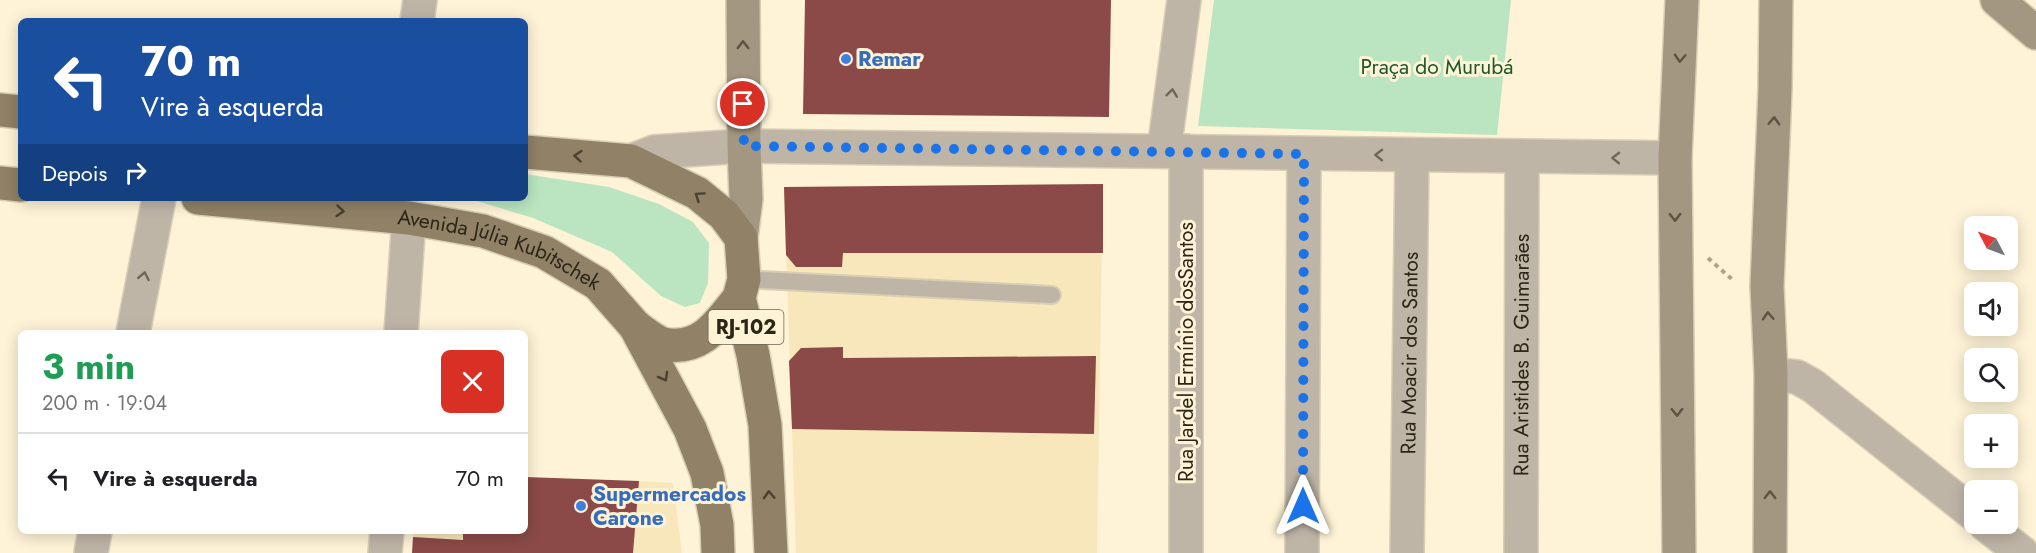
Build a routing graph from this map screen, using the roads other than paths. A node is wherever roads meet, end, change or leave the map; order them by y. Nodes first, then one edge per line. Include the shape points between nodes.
1 (420, 0) edge
2 (743, 0) edge
3 (1184, 0) edge
4 (1682, 0) edge
5 (1754, 0) edge
6 (1776, 0) edge
7 (1997, 0) edge
8 (417, 18) edge
9 (2036, 33) edge
10 (1775, 89) junction
11 (0, 110) edge
12 (18, 112) edge
13 (744, 146) junction
14 (528, 152) edge
15 (1175, 152) junction
16 (1304, 154) junction
17 (1412, 156) junction
18 (1522, 157) junction
19 (1675, 158) junction
20 (631, 161) junction
21 (0, 183) edge
22 (18, 184) edge
23 (158, 201) edge
24 (259, 201) edge
25 (400, 208) edge
26 (741, 238) junction
27 (741, 288) junction
28 (1052, 295) dead end
29 (635, 326) junction
30 (135, 330) edge
31 (401, 330) edge
32 (1771, 374) junction
33 (1964, 506) edge
34 (94, 534) edge
35 (387, 534) edge
36 (1998, 534) edge
37 (91, 553) edge
38 (385, 553) edge
39 (718, 553) edge
40 (771, 553) edge
41 (1186, 553) edge
42 (1302, 553) edge
43 (1407, 553) edge
44 (1521, 553) edge
45 (1678, 553) edge
46 (1770, 553) edge
47 (2022, 553) edge

1 - 8 street
13 -> 2 main road
15 -> 3 street, Rua Jardel Ermínio dosSantos
4 -> 19 main road
5 - 10 main road via 1759,9 1762,62
6 - 10 main road
7 - 9 main road
32 -> 10 main road via 1767,286
11 - 12 main road
13 - 15 street
13 - 20 street via 654,152
13 - 26 main road via 746,199
20 -> 14 main road
15 - 16 street
15 - 41 street, Rua Jardel Ermínio dosSantos
17 -> 16 street
16 - 42 street
17 - 18 street
17 - 43 street, Rua Moacir dos Santos
19 -> 18 street
18 - 44 street, Rua Aristides B. Guimarães
19 -> 45 main road
26 -> 20 main road via 724,214 697,193
21 - 22 main road
30 -> 23 street
24 -> 25 main road, Avenida Júlia Kubitschek
25 - 29 main road, Avenida Júlia Kubitschek via 544,252 598,284
25 - 31 street
26 - 27 main road, RJ-102
27 - 28 lane
27 - 29 main road via 713,331 689,345 662,343
40 -> 27 main road, RJ-102 via 765,425
29 -> 39 main road via 690,429 707,473
32 - 33 street via 1797,377 1813,386
46 -> 32 main road
34 - 37 street
35 - 38 street
36 - 47 street

